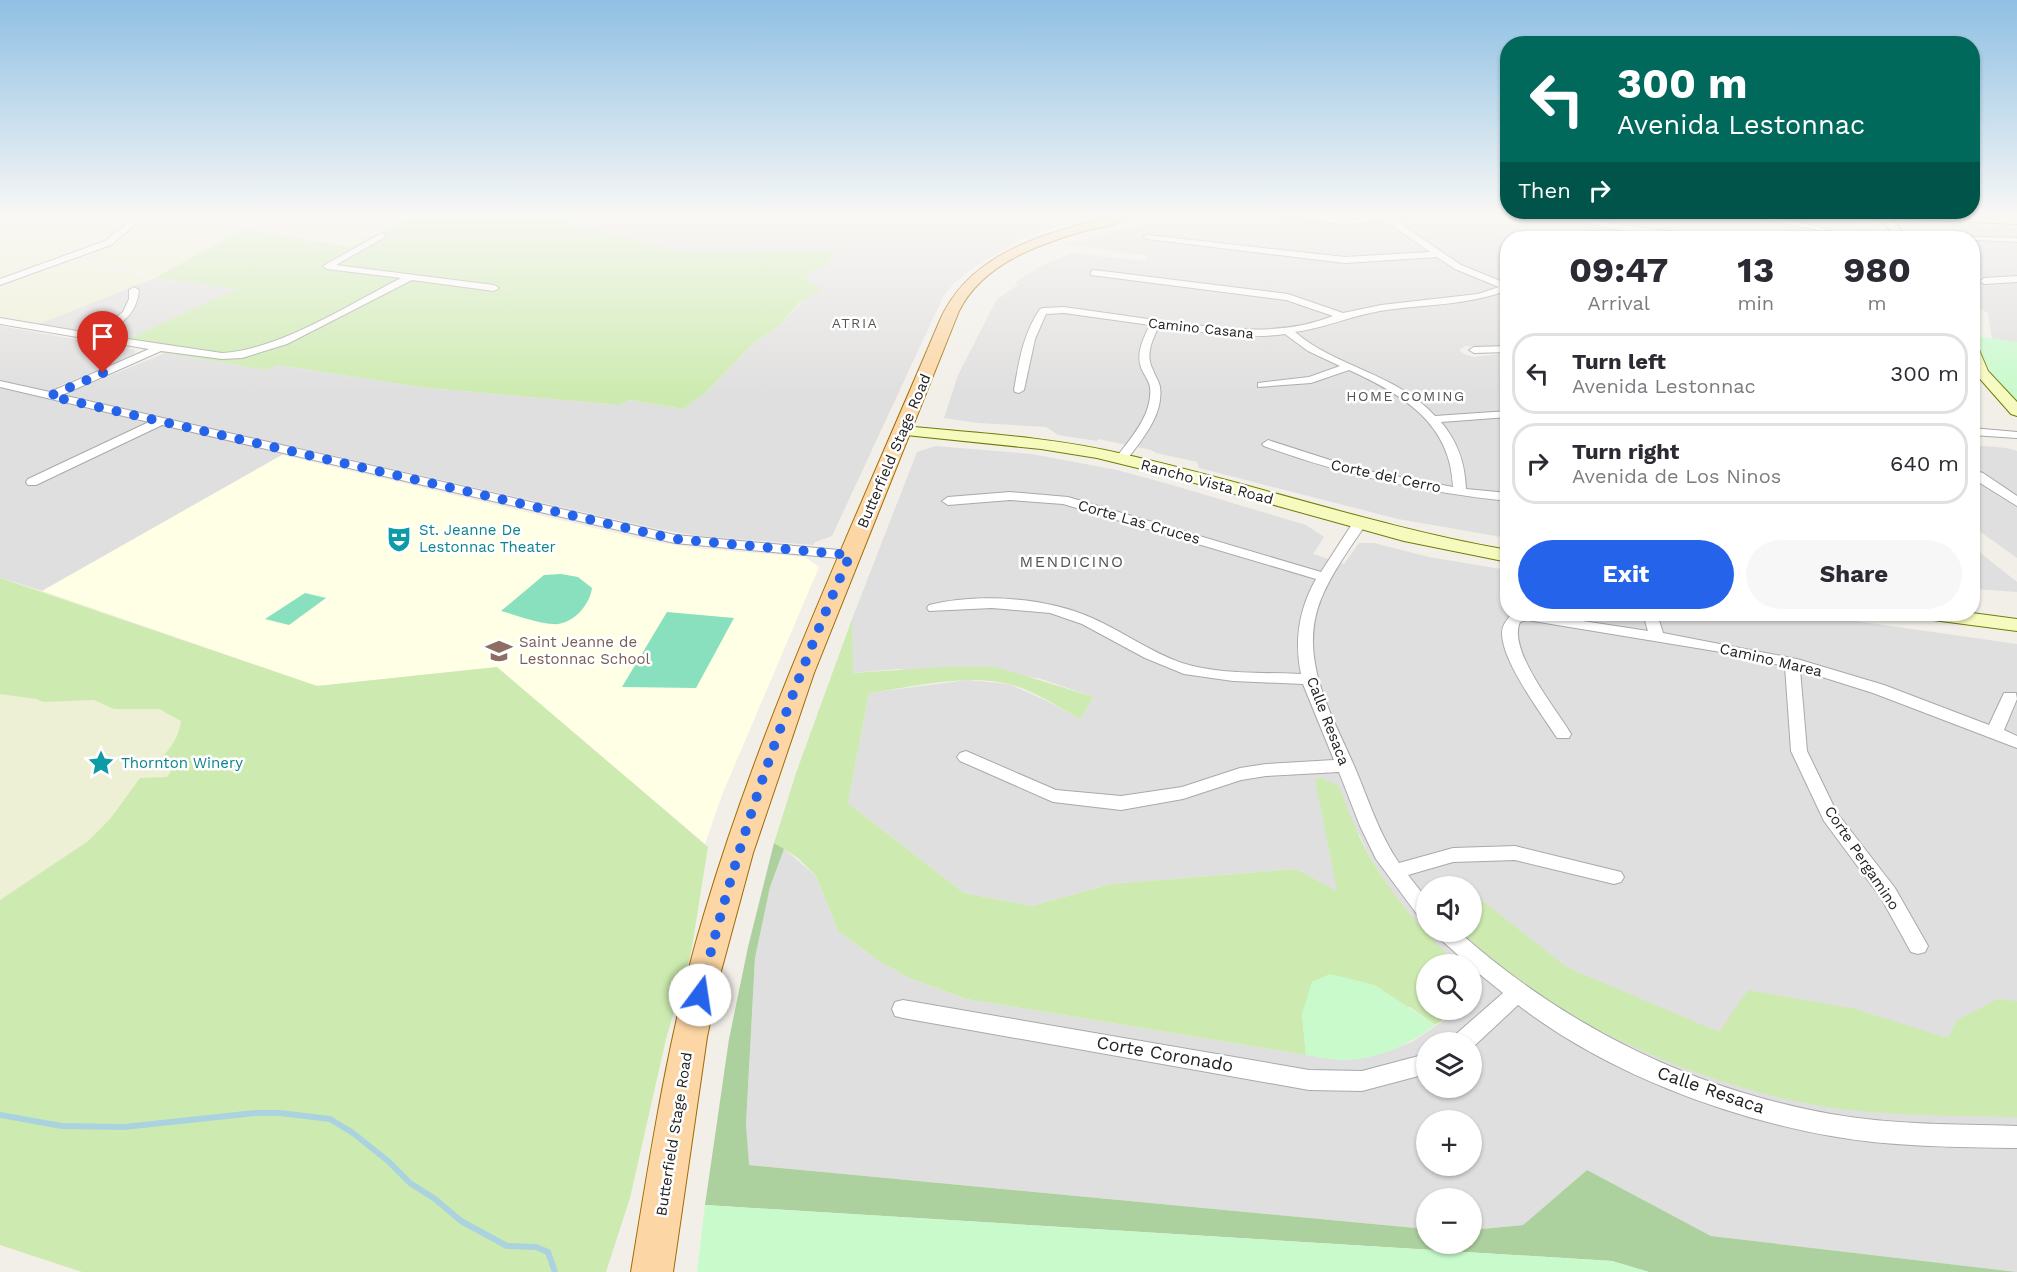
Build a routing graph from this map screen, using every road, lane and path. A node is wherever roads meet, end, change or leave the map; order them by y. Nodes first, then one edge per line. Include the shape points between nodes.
1 (18, 275) edge
2 (398, 275) edge
3 (979, 275) edge
4 (1113, 275) edge
5 (1475, 275) edge
6 (411, 277) junction
7 (2017, 279) edge
8 (1984, 281) dead end
9 (0, 282) edge
10 (1500, 285) edge
11 (494, 288) dead end
12 (134, 290) dead end
13 (1500, 290) edge
14 (1342, 316) junction
15 (0, 321) edge
16 (1156, 323) junction
17 (1289, 332) junction
18 (90, 336) junction
19 (160, 348) junction
20 (1500, 349) edge
21 (1474, 350) dead end
22 (1350, 366) junction
23 (1980, 370) edge
24 (0, 384) edge
25 (1262, 385) dead end
26 (1019, 390) dead end
27 (1980, 390) edge
28 (50, 396) junction
29 (2017, 411) edge
30 (1500, 415) edge
31 (1434, 419) junction
32 (160, 421) junction
33 (2017, 426) edge
34 (902, 431) junction
35 (1980, 432) edge
36 (2017, 435) edge
37 (1268, 444) dead end
38 (1121, 459) junction
39 (1980, 477) edge
40 (32, 482) dead end
41 (1460, 492) junction
42 (1500, 496) edge
43 (948, 501) dead end
44 (2017, 502) edge
45 (1359, 525) junction
46 (1500, 554) edge
47 (850, 555) junction
48 (1324, 577) junction
49 (934, 608) dead end
50 (1980, 620) edge
51 (1514, 621) edge
52 (1557, 621) edge
53 (1652, 621) edge
54 (2017, 625) edge
55 (1657, 638) junction
56 (1792, 663) junction
57 (1309, 679) junction
58 (2010, 697) dead end
59 (1994, 733) junction
60 (1563, 735) dead end
61 (2017, 742) edge
62 (966, 757) dead end
63 (1345, 766) junction
64 (1395, 872) junction
65 (1614, 876) dead end
66 (1416, 898) edge
67 (1456, 942) edge
68 (1918, 946) dead end
69 (1517, 993) junction
70 (903, 1009) dead end
71 (1474, 1032) edge
72 (1416, 1067) edge
73 (2017, 1137) edge
74 (652, 1272) edge

1 - 9 street
2 - 6 street
3 - 34 main road, Butterfield Stage Road via 955,304
4 - 14 street via 1288,297
5 - 10 street
6 - 11 street
6 - 19 street via 283,342 242,355
7 - 8 street
12 - 18 street via 123,318
13 - 14 street, Camino Casana via 1480,297
14 - 17 street, Camino Casana
15 - 18 street
16 - 17 street, Camino Casana via 1230,333
16 - 26 street, Camino Casana via 1064,310 1043,311 1034,324
16 - 38 street via 1146,343 1144,363 1155,385 1155,400 1150,416
17 - 22 street via 1303,344
18 - 19 street
19 - 28 street
20 - 21 street
22 - 25 street via 1311,380
22 - 31 street via 1404,394
23 - 29 main road
24 - 28 street
27 - 33 main road
28 - 32 street
30 - 31 street
31 - 41 street via 1458,462
32 - 40 street
32 - 47 street via 675,539
34 - 38 main road, Rancho Vista Road via 1052,446
34 - 47 main road, Butterfield Stage Road
35 - 36 street
37 - 41 street, Corte del Cerro via 1385,478
38 - 45 main road, Rancho Vista Road
39 - 44 street
41 - 42 street, Corte del Cerro
43 - 48 street, Corte Las Cruces via 1010,496 1064,500
45 - 46 main road, Rancho Vista Road
45 - 48 street, Calle Resaca
47 - 74 main road, Butterfield Stage Road via 760,780 724,898 690,1036
48 - 57 street, Calle Resaca via 1306,624 1304,647
49 - 57 street via 976,603 1034,606 1086,620 1136,650 1191,670
50 - 54 main road
51 - 60 street, Camino Marea via 1510,637 1519,661
52 - 55 street, Camino Marea
53 - 55 street
55 - 56 street, Camino Marea
56 - 59 street, Camino Marea via 1900,696
56 - 68 street, Corte Pergamino via 1799,751 1830,816 1888,892
57 - 63 street, Calle Resaca
58 - 59 street
59 - 61 street, Camino Marea
62 - 63 street via 1053,796 1121,803 1183,793 1257,771
63 - 64 street, Calle Resaca via 1378,845
64 - 65 street via 1453,855 1515,853
64 - 66 street, Calle Resaca
67 - 69 street, Calle Resaca
69 - 71 street
69 - 73 street, Calle Resaca via 1580,1034 1657,1071 1758,1108 1843,1126 1903,1133
70 - 72 street, Corte Coronado via 1309,1080 1362,1081

